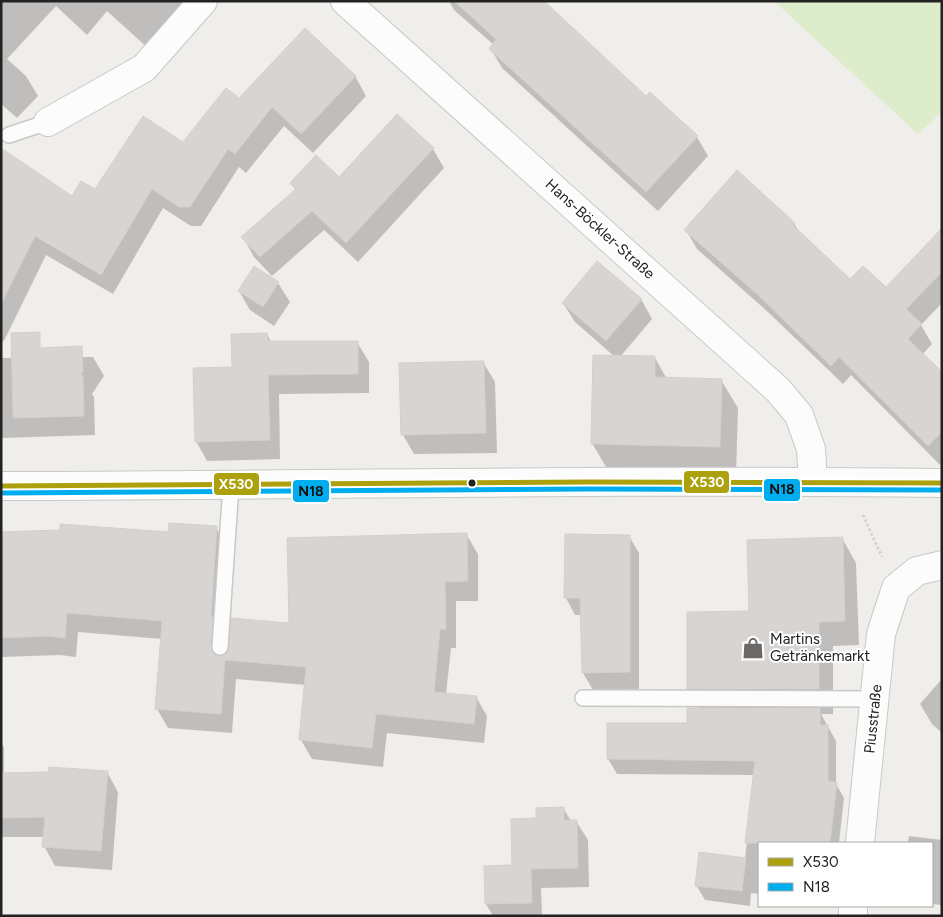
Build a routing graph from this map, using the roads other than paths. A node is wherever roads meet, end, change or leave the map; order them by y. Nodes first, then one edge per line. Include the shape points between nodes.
1 (203, 1) edge
2 (346, 1) edge
3 (48, 122) joint
4 (9, 135) dead end
5 (813, 482) junction
6 (942, 484) edge
7 (231, 485) junction
8 (1, 486) edge
9 (942, 565) edge
10 (220, 646) dead end
11 (583, 698) dead end
12 (875, 699) junction
13 (860, 842) edge

1 - 3 street via 144,68
2 - 5 street, Hans-Böckler-Straße via 778,390 802,424 811,449
3 - 4 lane
5 - 6 street
5 - 7 street
7 - 8 street
7 - 10 lane
9 - 12 street, Piusstraße via 917,571 896,588 882,634
11 - 12 lane
12 - 13 street, Piusstraße

